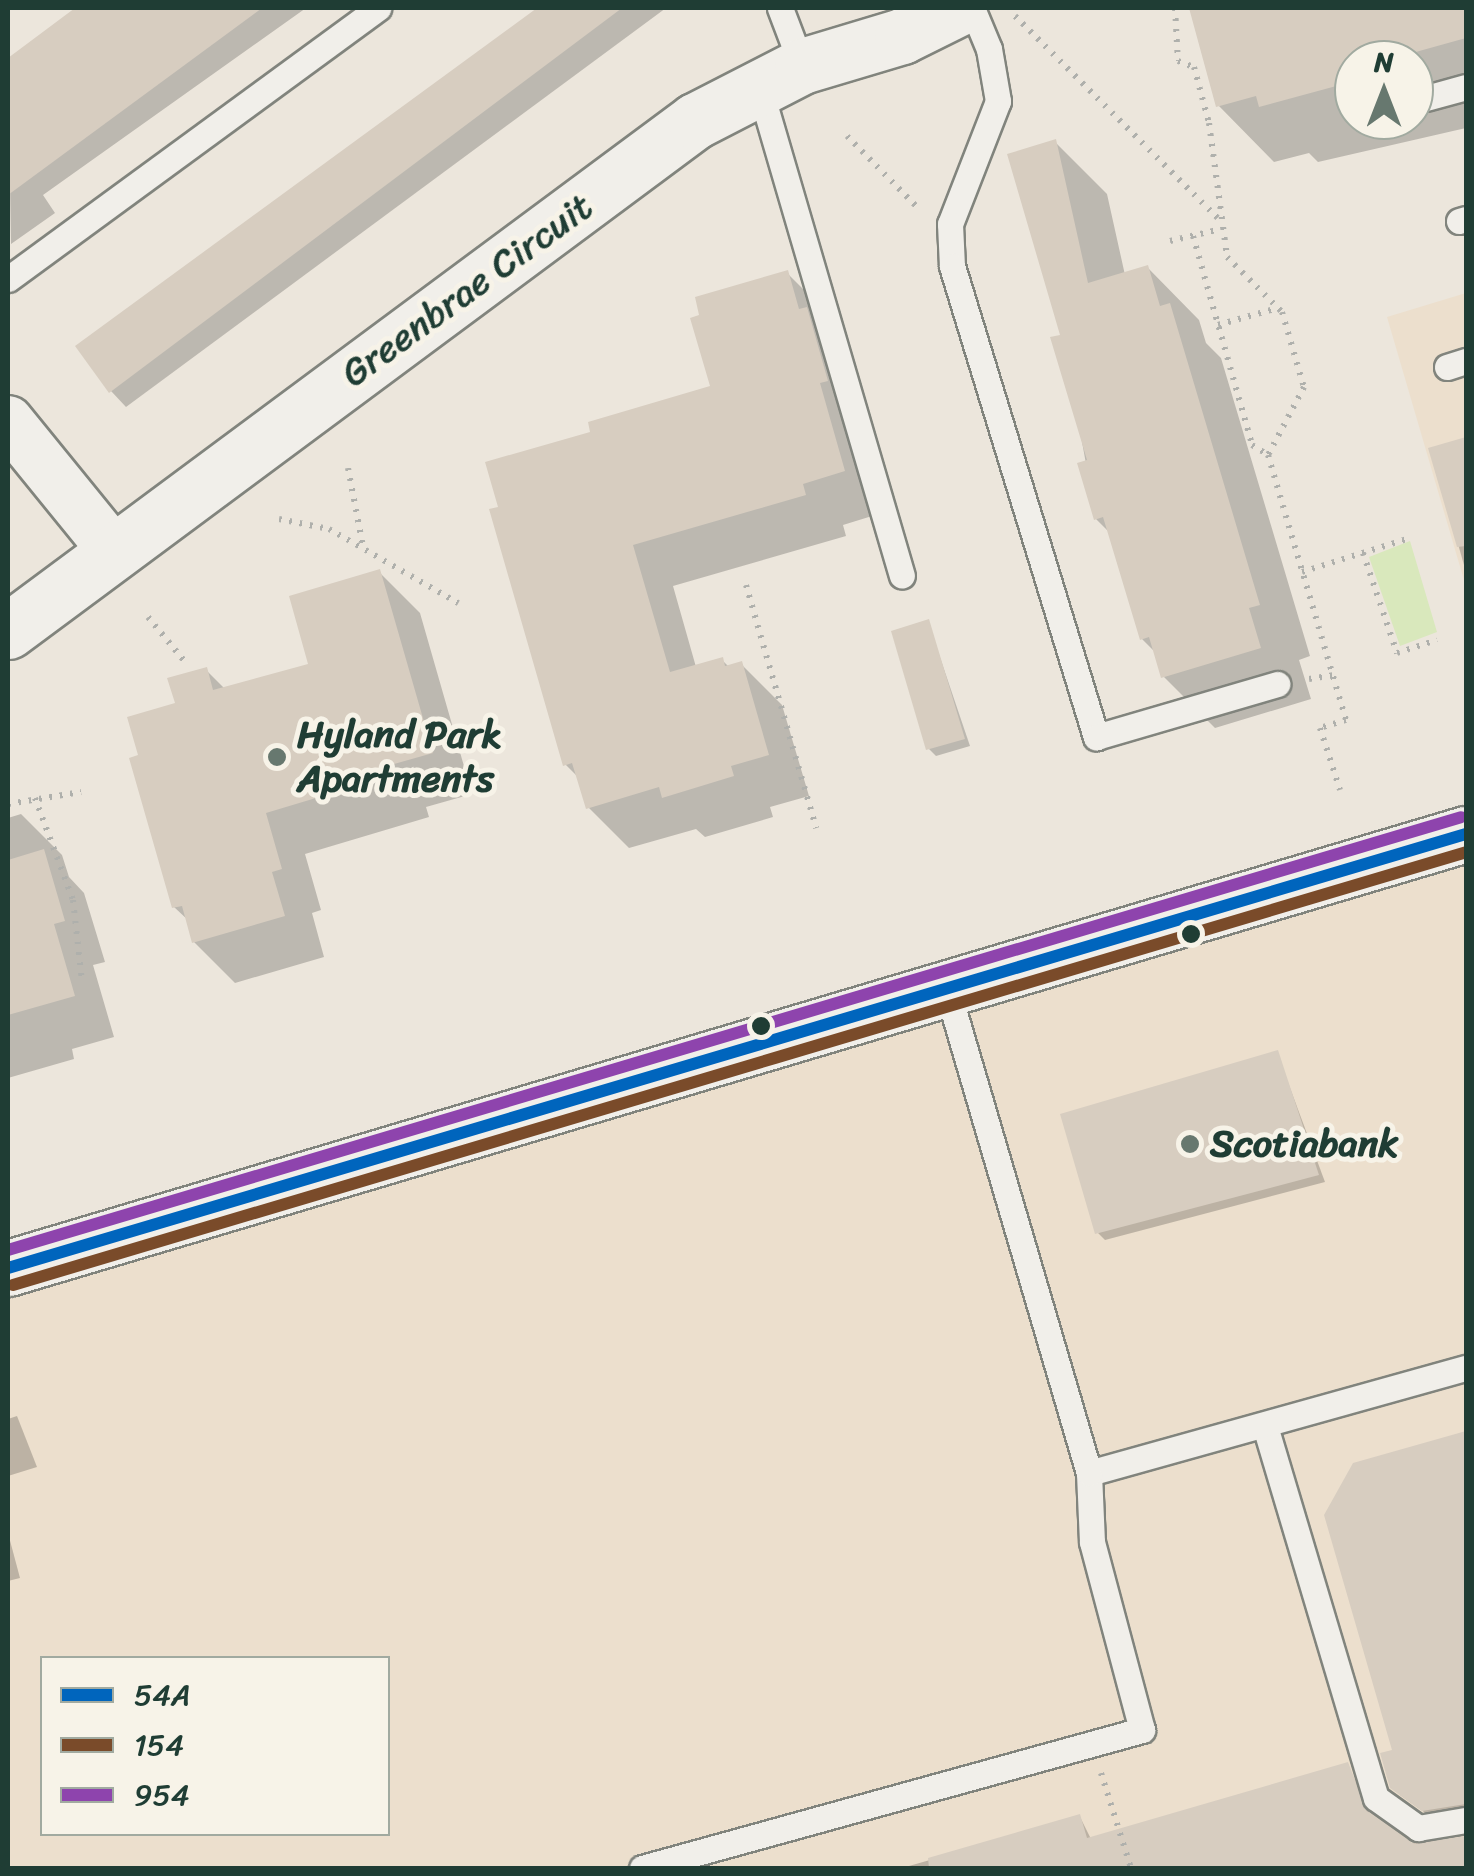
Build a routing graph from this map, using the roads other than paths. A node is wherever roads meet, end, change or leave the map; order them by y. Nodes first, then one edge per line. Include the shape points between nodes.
1 (378, 8) edge
2 (780, 8) edge
3 (958, 8) edge
4 (972, 8) edge
5 (780, 76) junction
6 (1466, 88) edge
7 (1434, 96) edge
8 (8, 279) edge
9 (8, 421) edge
10 (112, 548) junction
11 (902, 576) dead end
12 (8, 631) edge
13 (1277, 684) dead end
14 (1466, 834) edge
15 (948, 989) junction
16 (8, 1268) edge
17 (1466, 1368) edge
18 (1264, 1426) junction
19 (1089, 1473) junction
20 (1466, 1820) edge
21 (642, 1868) edge

1 - 8 lane
2 - 5 lane
3 - 5 main road, Greenbrae Circuit via 902,36
4 - 13 lane via 989,49 998,101 965,176 952,266 1096,737
5 - 10 main road, Greenbrae Circuit via 694,122
5 - 11 lane
6 - 7 lane
9 - 10 street
10 - 12 main road, Greenbrae Circuit
14 - 15 main road
15 - 16 main road
15 - 19 lane
17 - 18 lane
18 - 19 lane
18 - 20 lane via 1376,1798 1418,1828
19 - 21 lane via 1092,1542 1142,1730

